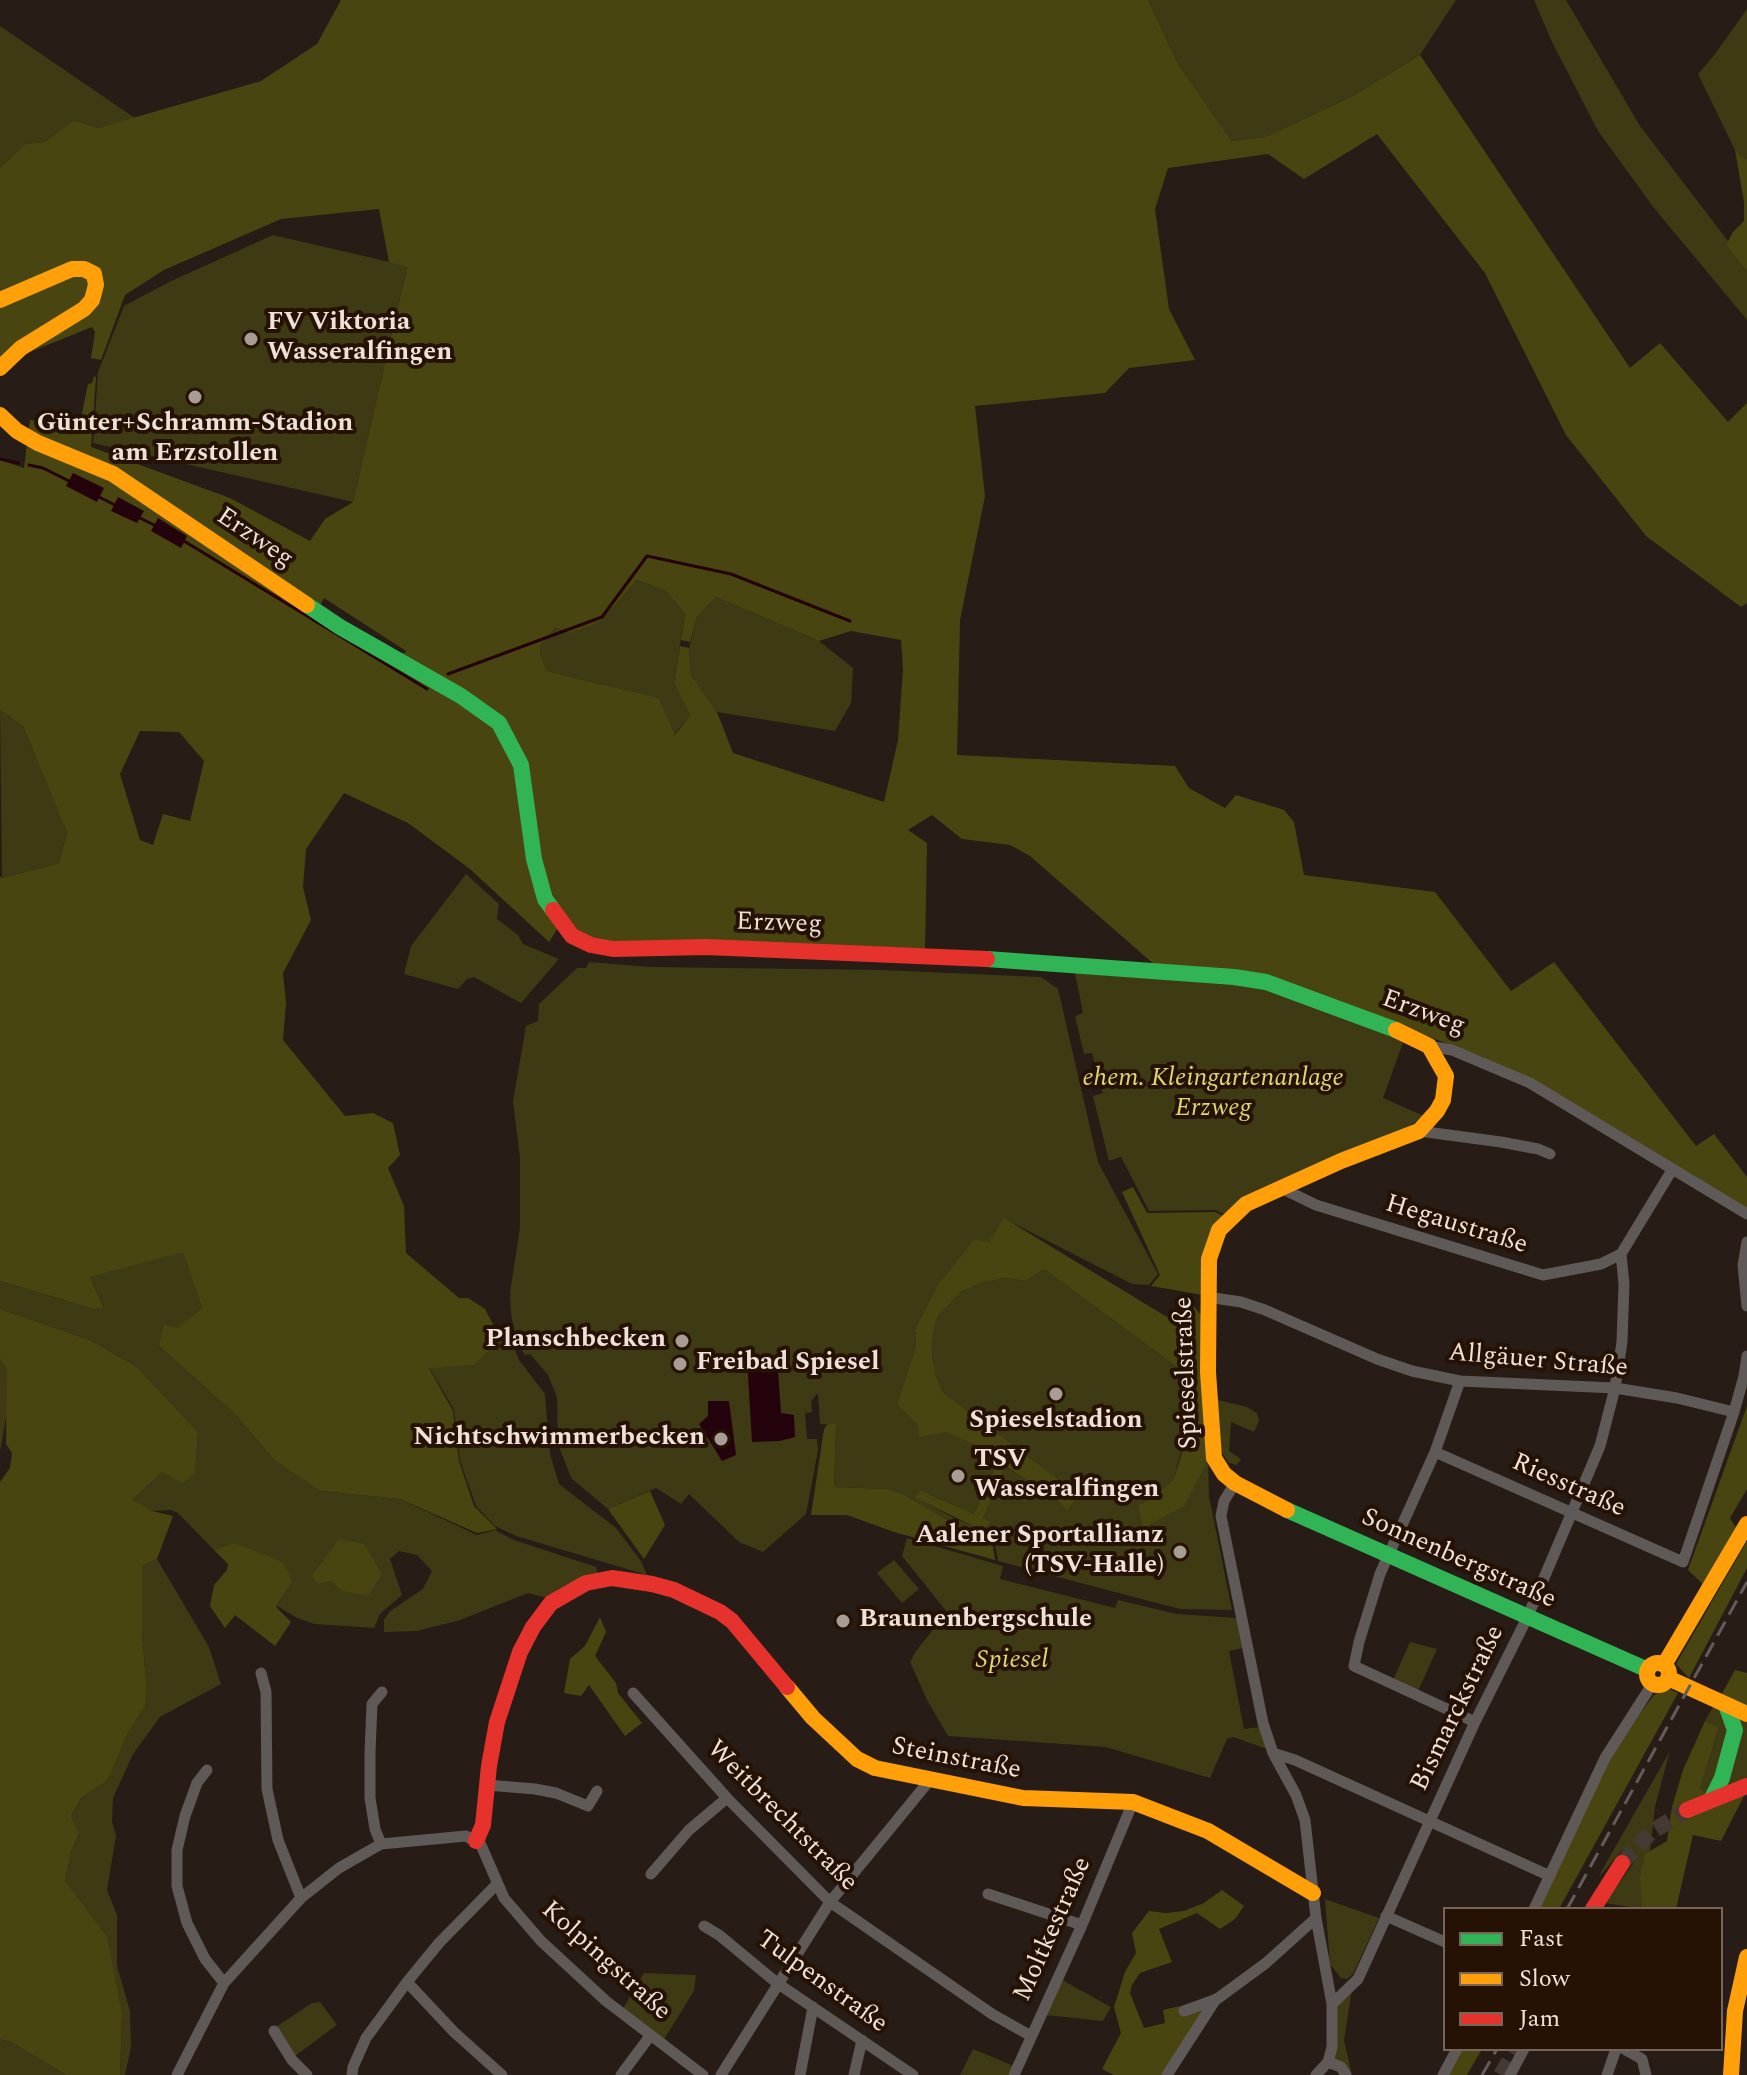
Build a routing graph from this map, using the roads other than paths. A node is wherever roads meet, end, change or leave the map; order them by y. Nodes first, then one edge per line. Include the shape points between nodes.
1 (0, 300) edge
2 (0, 368) edge
3 (0, 415) edge
4 (1429, 1046) junction
5 (1419, 1131) junction
6 (1550, 1154) dead end
7 (1672, 1170) junction
8 (1281, 1188) junction
9 (1747, 1214) edge
10 (1747, 1242) edge
11 (1621, 1254) junction
12 (1207, 1297) junction
13 (1747, 1306) edge
14 (1747, 1356) edge
15 (1460, 1381) junction
16 (1615, 1388) junction
17 (1734, 1412) junction
18 (1435, 1452) junction
19 (1243, 1488) junction
20 (1573, 1513) junction
21 (1747, 1524) edge
22 (1387, 1554) junction
23 (1527, 1618) junction
24 (261, 1673) dead end
25 (1658, 1674) junction
26 (382, 1692) dead end
27 (633, 1693) dead end
28 (1726, 1705) junction
29 (1747, 1714) edge
30 (1475, 1722) junction
31 (1273, 1753) junction
32 (207, 1770) dead end
33 (929, 1781) junction
34 (487, 1785) junction
35 (1747, 1786) edge
36 (597, 1791) dead end
37 (727, 1798) junction
38 (1712, 1798) junction
39 (1133, 1802) junction
40 (1687, 1810) tunnel mouth
41 (1429, 1821) junction
42 (476, 1841) junction
43 (381, 1844) junction
44 (1622, 1863) tunnel mouth
45 (651, 1874) dead end
46 (1550, 1876) junction
47 (497, 1884) junction
48 (1313, 1893) junction
49 (988, 1894) dead end
50 (301, 1898) junction
51 (830, 1902) junction
52 (1535, 1907) edge
53 (1594, 1907) edge
54 (1386, 1916) junction
55 (1316, 1918) junction
56 (1082, 1925) junction
57 (704, 1926) dead end
58 (1443, 1941) edge
59 (1747, 1958) edge
60 (407, 1982) junction
61 (224, 1983) junction
62 (777, 1983) junction
63 (1217, 1999) junction
64 (1332, 2004) junction
65 (813, 2007) junction
66 (1184, 2011) dead end
67 (274, 2031) dead end
68 (650, 2036) junction
69 (1031, 2036) junction
70 (862, 2040) junction
71 (1456, 2051) edge
72 (1523, 2051) edge
73 (1615, 2051) edge
74 (1628, 2051) edge
75 (1328, 2062) junction
76 (177, 2075) edge
77 (307, 2075) edge
78 (352, 2075) edge
79 (502, 2075) edge
80 (621, 2075) edge
81 (703, 2075) edge
82 (721, 2075) edge
83 (800, 2075) edge
84 (854, 2075) edge
85 (913, 2075) edge
86 (1014, 2075) edge
87 (1167, 2075) edge
88 (1316, 2075) edge
89 (1346, 2075) edge
90 (1443, 2075) edge
91 (1510, 2075) edge
92 (1607, 2075) edge
93 (1646, 2075) edge
94 (1731, 2075) edge

1 - 2 street via 72,269 94,274 92,300 84,309 21,348
3 - 4 street, Erzweg via 38,443 113,474 340,627 499,723 521,765 545,899 572,936 591,945 945,956 1234,977 1266,982
4 - 5 street via 1446,1076 1443,1100
4 - 7 street, Erzweg via 1452,1050 1530,1083
5 - 6 street
5 - 8 street, Spieselstraße
7 - 9 street, Erzweg
7 - 11 street
8 - 11 street, Hegaustraße via 1316,1205 1543,1275 1601,1264
8 - 12 street, Spieselstraße via 1246,1204 1219,1230 1209,1259
10 - 13 street
11 - 16 street, Bismarckstraße via 1622,1342
12 - 15 street, Allgäuer Straße via 1241,1302 1377,1359
12 - 19 street, Spieselstraße via 1214,1458
14 - 17 street
15 - 16 street, Allgäuer Straße
15 - 18 street
16 - 17 street, Allgäuer Straße
16 - 20 street, Bismarckstraße via 1600,1446
17 - 20 street, Riesstraße via 1683,1562
18 - 20 street, Riesstraße
18 - 22 street
19 - 22 street, Sonnenbergstraße
19 - 31 street via 1224,1501 1221,1516
20 - 23 street, Bismarckstraße
21 - 25 street
22 - 23 street, Sonnenbergstraße
22 - 30 street via 1354,1666
23 - 25 street, Sonnenbergstraße
23 - 30 street, Bismarckstraße
24 - 50 street via 266,1692 267,1789 278,1840
25 - 28 street, Sonnenbergstraße
25 - 46 street via 1605,1758
26 - 43 street via 372,1704 370,1752 370,1798
27 - 37 street, Weitbrechtstraße
28 - 29 street, Sonnenbergstraße
28 - 38 street via 1735,1730
30 - 41 street, Bismarckstraße
31 - 41 street
31 - 48 street via 1305,1820
32 - 61 street via 185,1816 177,1850 177,1886 187,1923
33 - 34 street, Steinstraße via 857,1759 813,1718 732,1621 709,1606 652,1584 612,1578 586,1583 551,1603 533,1627 511,1672
33 - 39 street, Steinstraße via 1023,1798
33 - 51 street
34 - 36 street via 546,1791 588,1806
34 - 42 street
35 - 38 street
37 - 45 street via 689,1830
37 - 51 street, Weitbrechtstraße
38 - 40 street
39 - 48 street, Steinstraße via 1208,1831
39 - 56 street, Moltkestraße
41 - 46 street
41 - 54 street, Bismarckstraße
42 - 43 street via 466,1836
42 - 47 street, Kolpingstraße
43 - 50 street
44 - 53 street
46 - 52 street
47 - 60 street
47 - 68 street, Kolpingstraße via 541,1941
48 - 55 street
49 - 56 street
50 - 61 street
51 - 62 street
51 - 69 street, Weitbrechtstraße
54 - 58 street
54 - 64 street, Bismarckstraße via 1358,1979
55 - 63 street
55 - 64 street
56 - 69 street, Moltkestraße
57 - 62 street, Tulpenstraße
59 - 94 street via 1735,2011
60 - 78 street via 366,2038
60 - 79 street
61 - 76 street
62 - 65 street, Tulpenstraße
62 - 82 street
63 - 66 street
63 - 87 street
64 - 75 street
65 - 70 street, Tulpenstraße
65 - 83 street
67 - 77 street
68 - 80 street
68 - 81 street, Kolpingstraße
69 - 86 street, Moltkestraße
70 - 84 street
70 - 85 street, Tulpenstraße
71 - 90 street
72 - 91 street
73 - 92 street
74 - 93 street via 1642,2059
75 - 88 street
75 - 89 street

